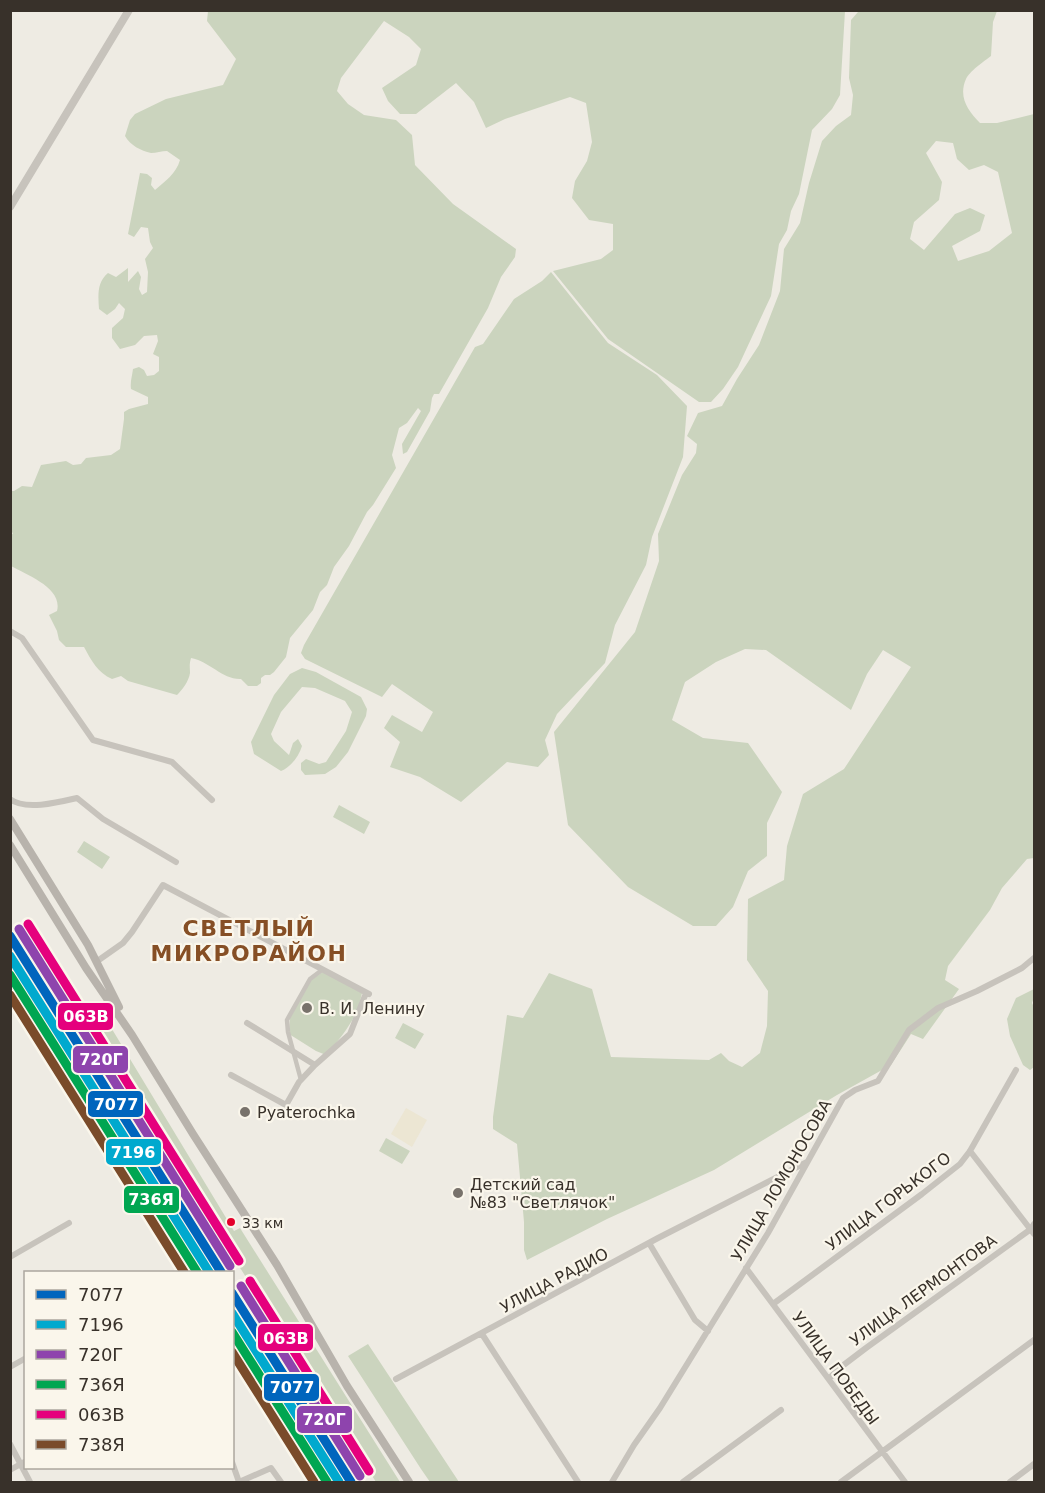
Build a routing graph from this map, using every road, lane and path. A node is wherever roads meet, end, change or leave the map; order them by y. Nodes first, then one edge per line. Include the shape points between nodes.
1 (129, 10) edge
2 (10, 207) edge
3 (10, 631) edge
4 (10, 799) edge
5 (212, 800) dead end
6 (10, 819) edge
7 (10, 845) edge
8 (176, 862) dead end
9 (1034, 958) edge
10 (96, 962) junction
11 (86, 968) junction
12 (322, 970) junction
13 (247, 1023) dead end
14 (132, 1035) junction
15 (293, 1052) junction
16 (315, 1065) junction
17 (1016, 1070) dead end
18 (231, 1075) dead end
19 (301, 1080) junction
20 (970, 1151) junction
21 (808, 1161) junction
22 (69, 1223) dead end
23 (1033, 1229) edge
24 (649, 1243) junction
25 (10, 1257) edge
26 (747, 1268) junction
27 (773, 1304) junction
28 (708, 1331) junction
29 (482, 1334) junction
30 (1035, 1340) edge
31 (24, 1359) edge
32 (10, 1367) edge
33 (396, 1379) dead end
34 (829, 1379) junction
35 (781, 1410) dead end
36 (10, 1444) edge
37 (881, 1453) junction
38 (23, 1463) edge
39 (1035, 1464) edge
40 (234, 1468) edge
41 (10, 1470) edge
42 (239, 1482) edge
43 (281, 1482) edge
44 (409, 1482) edge
45 (578, 1482) edge
46 (612, 1482) edge
47 (683, 1482) edge
48 (841, 1482) edge
49 (904, 1482) edge
50 (1010, 1482) edge

1 - 2 street
3 - 5 street via 22,638 93,740 172,762
4 - 8 street via 16,804 48,804 77,798 103,819
6 - 10 main road
7 - 11 main road
9 - 21 street, УЛИЦА ЛОМОНОСОВА via 1022,968 938,1008 909,1030 878,1081 843,1098
10 - 11 street
10 - 12 street via 123,943 163,885
10 - 14 main road
11 - 14 main road
12 - 15 street via 310,979 287,1020
12 - 16 street via 367,994 350,1034
13 - 15 street
14 - 44 main road
15 - 16 street
15 - 19 street
16 - 19 street
17 - 20 street, УЛИЦА ГОРЬКОГО
18 - 19 street via 286,1105
20 - 23 street
20 - 27 street, УЛИЦА ГОРЬКОГО via 949,1174
21 - 24 street, УЛИЦА РАДИО
21 - 26 street, УЛИЦА ЛОМОНОСОВА
22 - 25 street
23 - 34 street, УЛИЦА ЛЕРМОНТОВА via 866,1348
24 - 28 street via 695,1320
24 - 29 street, УЛИЦА РАДИО
26 - 27 street, УЛИЦА ПОБЕДЫ
26 - 28 street, УЛИЦА ЛОМОНОСОВА
27 - 34 street, УЛИЦА ПОБЕДЫ
28 - 46 street, УЛИЦА ЛОМОНОСОВА
29 - 33 street, УЛИЦА РАДИО
29 - 45 street
30 - 37 street
31 - 32 street
34 - 37 street, УЛИЦА ПОБЕДЫ
35 - 47 street
36 - 38 street
37 - 48 street
37 - 49 street, УЛИЦА ПОБЕДЫ
38 - 41 street
39 - 50 street
40 - 42 street
42 - 43 street via 271,1468

